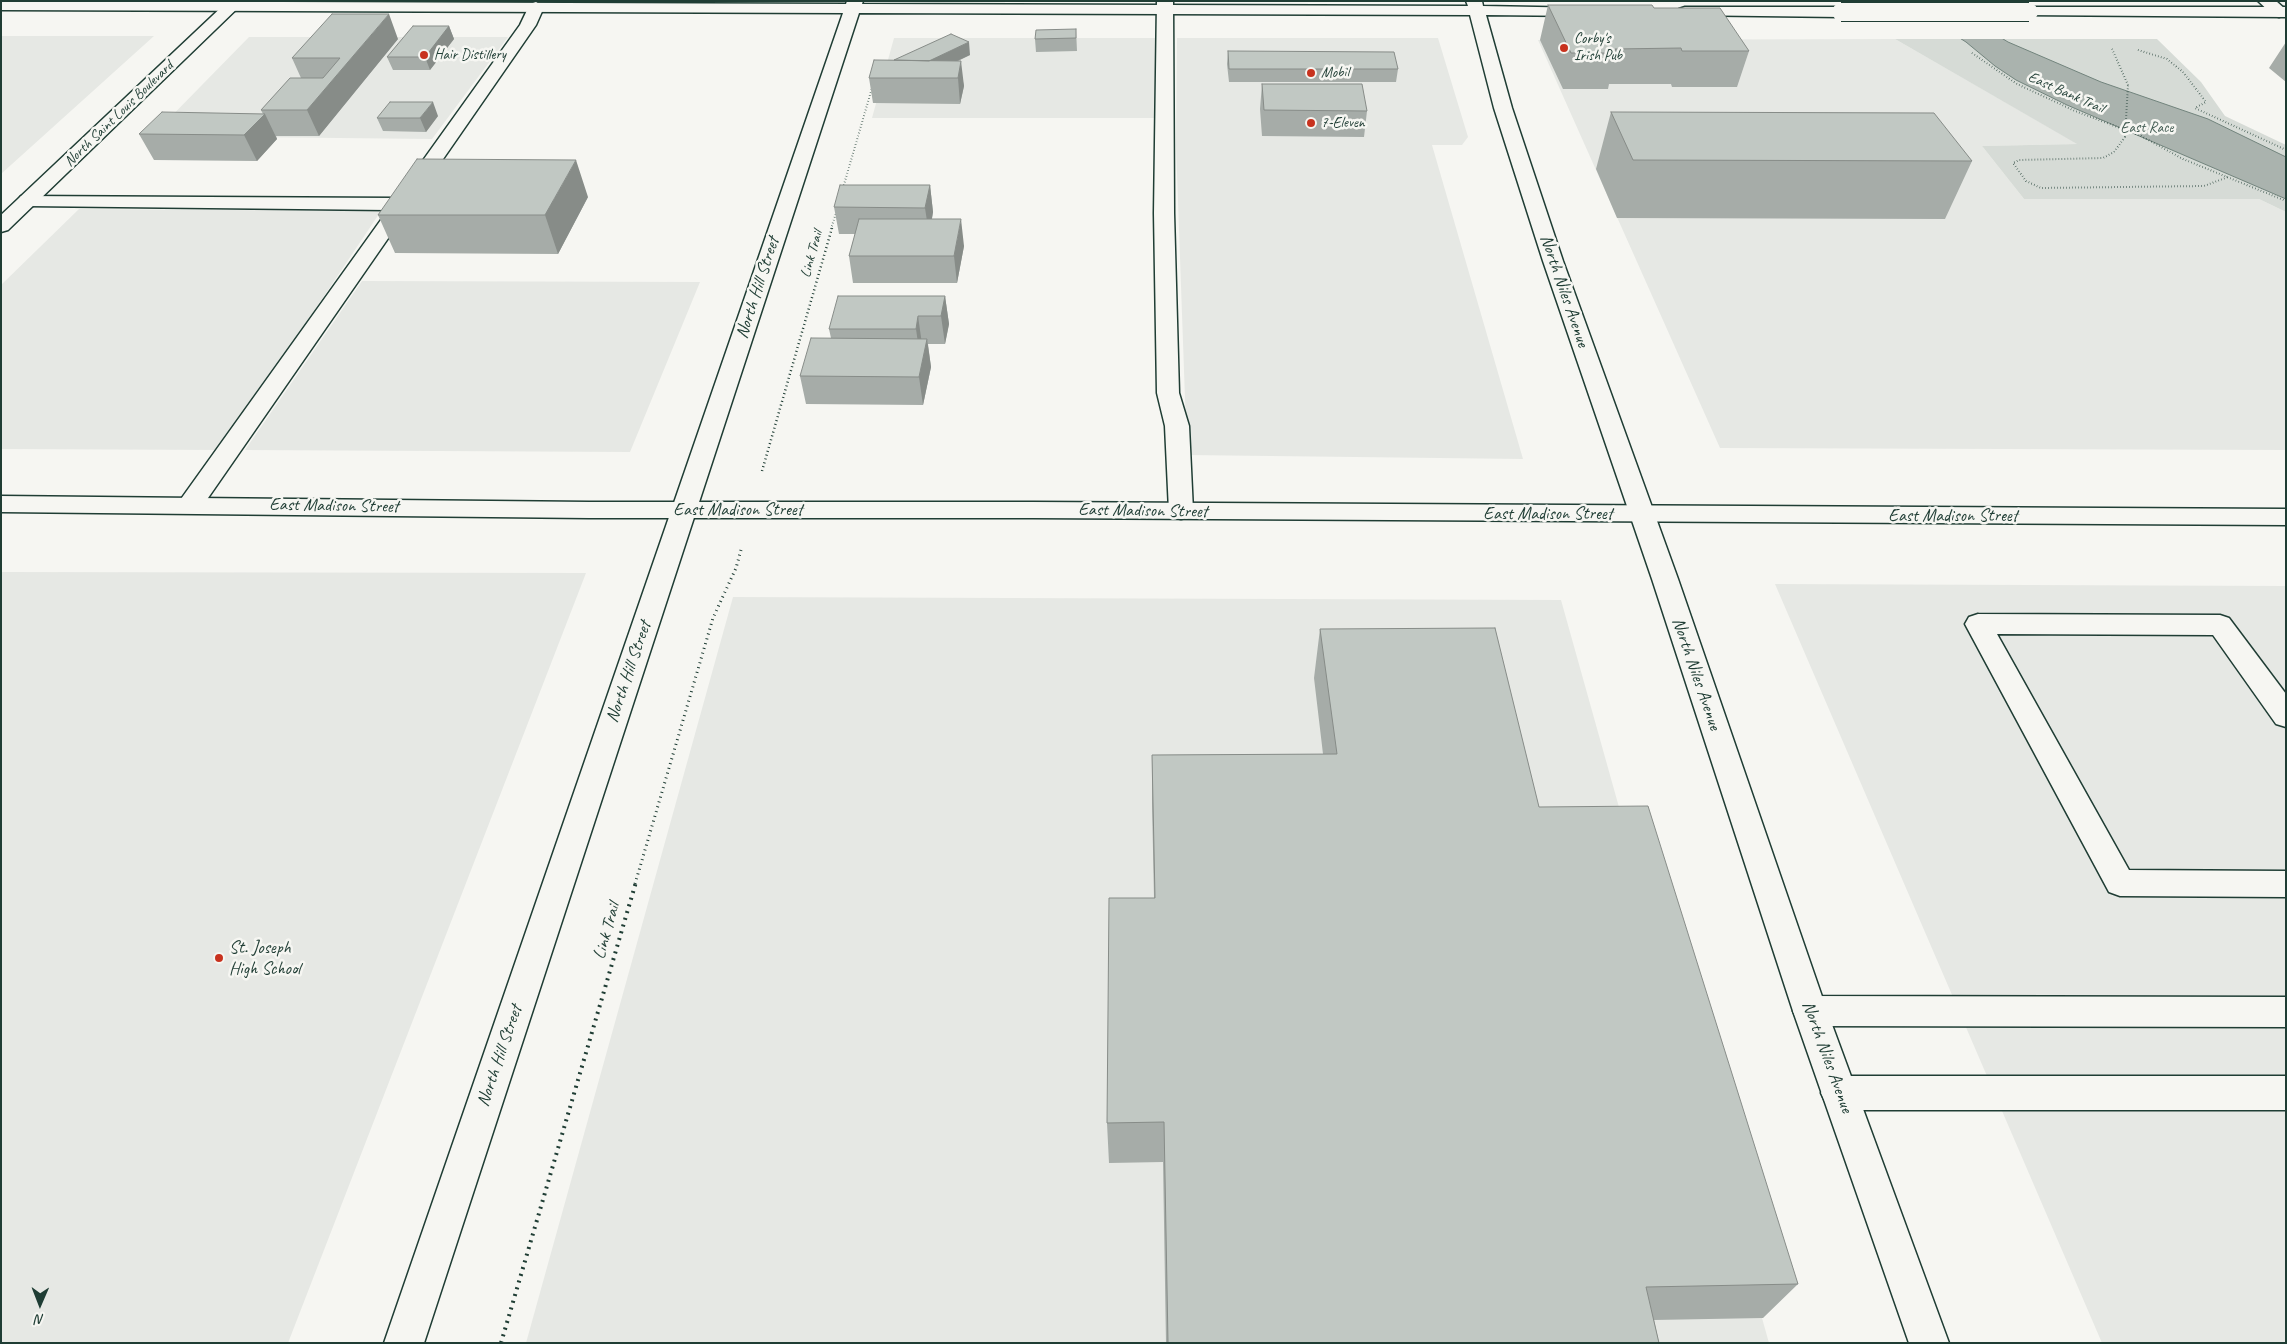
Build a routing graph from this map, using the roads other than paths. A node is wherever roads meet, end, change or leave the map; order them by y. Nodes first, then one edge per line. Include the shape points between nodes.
1 (2266, 1) edge
2 (234, 4) edge
3 (854, 4) edge
4 (1, 5) edge
5 (1165, 5) edge
6 (1475, 6) edge
7 (536, 7) junction
8 (1598, 11) edge
9 (1665, 12) edge
10 (2283, 12) edge
11 (28, 200) junction
12 (401, 204) junction
13 (1, 226) edge
14 (1, 504) edge
15 (190, 505) junction
16 (684, 510) junction
17 (1181, 512) junction
18 (1642, 515) junction
19 (2286, 517) edge
20 (2286, 716) edge
21 (2286, 884) edge
22 (1810, 1011) junction
23 (2286, 1012) edge
24 (1839, 1093) junction
25 (2286, 1093) edge
26 (404, 1343) edge
27 (1930, 1343) edge

1 - 10 street
2 - 4 street
2 - 7 street
2 - 11 street, North Saint Louis Boulevard
3 - 5 street
3 - 7 street
3 - 16 street, North Hill Street
5 - 6 street
5 - 17 street via 1164,212 1168,393 1177,426
6 - 8 street
6 - 18 street, North Niles Avenue via 1503,108 1553,261
7 - 12 street via 528,25
9 - 10 street, bridge
11 - 12 street
11 - 13 street, North Saint Louis Boulevard
12 - 15 street
14 - 15 street, East Madison Street
15 - 16 street, East Madison Street
16 - 17 street, East Madison Street
16 - 26 street, North Hill Street
17 - 18 street, East Madison Street
18 - 19 street, East Madison Street
18 - 22 street, North Niles Avenue
20 - 21 street via 2220,624 1978,624 2120,883
22 - 23 street
22 - 24 street, North Niles Avenue
24 - 25 street
24 - 27 street, North Niles Avenue

